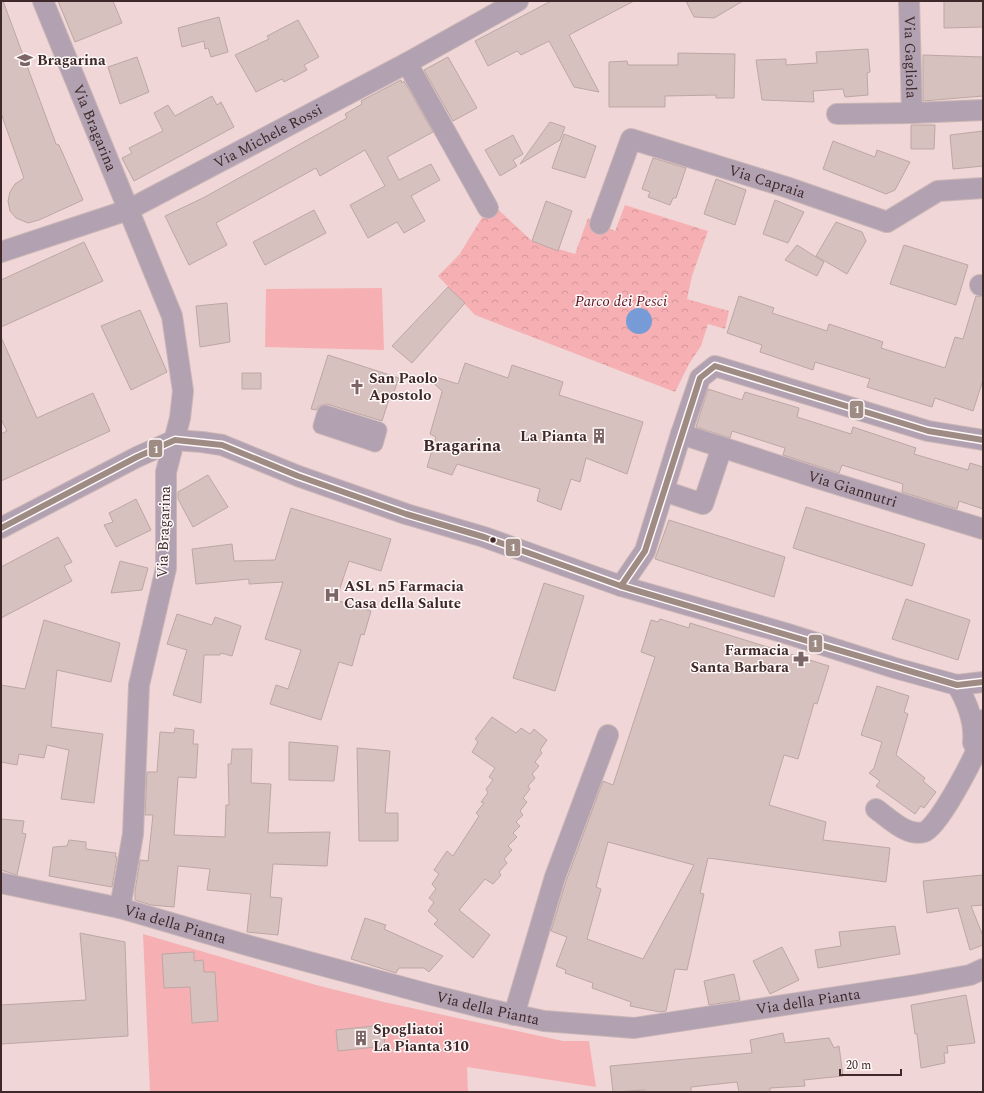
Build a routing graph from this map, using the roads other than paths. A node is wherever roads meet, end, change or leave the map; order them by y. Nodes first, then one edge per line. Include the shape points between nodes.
1 (43, 1) edge
2 (518, 1) edge
3 (909, 1) edge
4 (407, 62) junction
5 (983, 110) edge
6 (912, 113) junction
7 (837, 114) dead end
8 (983, 188) edge
9 (488, 208) dead end
10 (128, 210) junction
11 (600, 224) dead end
12 (1, 252) edge
13 (681, 434) junction
14 (175, 440) junction
15 (983, 440) edge
16 (722, 448) junction
17 (664, 491) junction
18 (1, 528) edge
19 (983, 529) edge
20 (621, 586) junction
21 (983, 682) edge
22 (957, 685) junction
23 (983, 720) edge
24 (608, 734) dead end
25 (970, 760) junction
26 (876, 809) dead end
27 (1, 883) edge
28 (120, 908) junction
29 (983, 969) edge
30 (514, 1015) junction

1 - 10 street, Via Bragarina
2 - 4 street, Via Michele Rossi
3 - 6 street, Via Gagliola
4 - 9 street
4 - 10 street, Via Michele Rossi
5 - 6 street, Via Gagliola
6 - 7 street, Via Gagliola
8 - 11 street, Via Capraia via 938,191 887,222 743,173 631,139
10 - 12 street
10 - 14 street, Via Bragarina via 172,316 183,391
13 - 15 street via 700,378 714,366 928,431
13 - 16 street, Via Giannutri
13 - 17 street
14 - 18 street
14 - 20 street via 222,445 343,492 484,537
14 - 28 street, Via Bragarina via 166,472 166,568 139,685 133,834
16 - 17 street via 703,504
16 - 19 street, Via Giannutri
17 - 20 street via 645,550
20 - 22 street via 764,626
21 - 22 street
22 - 25 street via 964,696 974,733
23 - 25 street via 979,744
24 - 30 street via 555,877
25 - 26 street via 955,793 934,825 924,832 906,831
27 - 28 street, Via della Pianta
28 - 30 street, Via della Pianta via 250,946
29 - 30 street, Via della Pianta via 970,975 915,985 634,1028 544,1021

